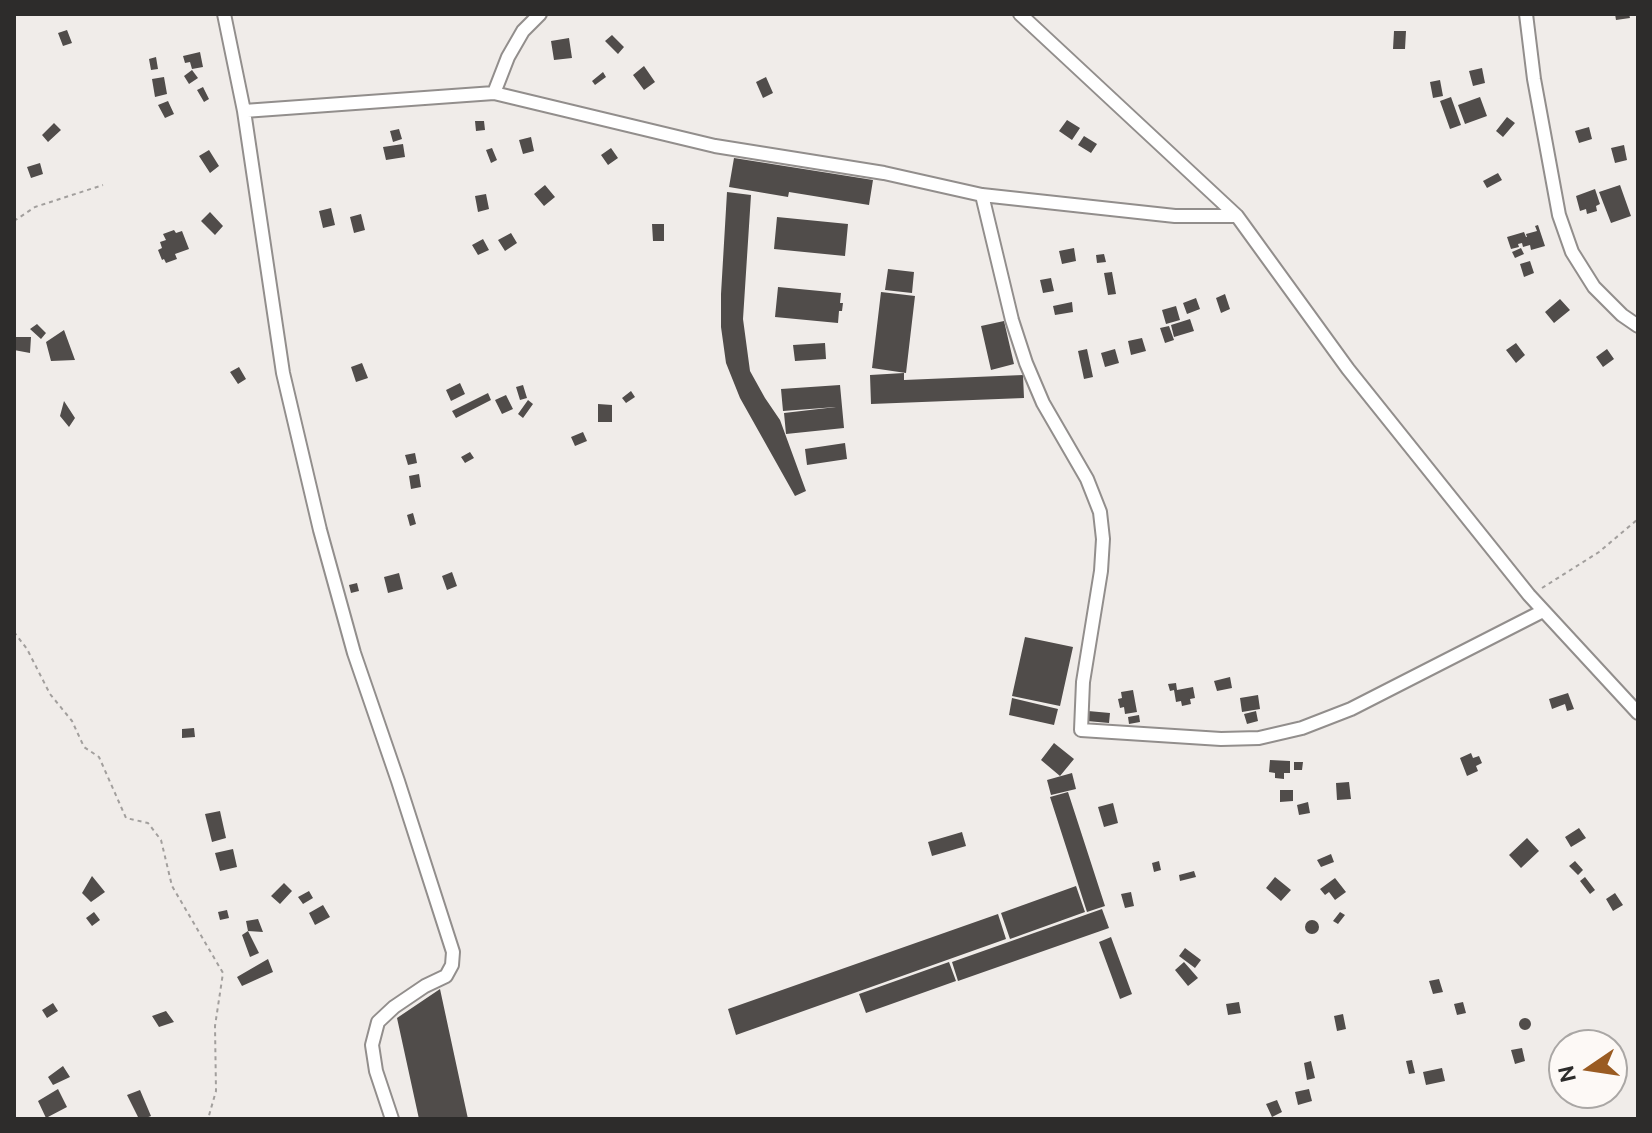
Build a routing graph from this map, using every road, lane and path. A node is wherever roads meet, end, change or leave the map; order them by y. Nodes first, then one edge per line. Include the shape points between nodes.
1 (224, 14) edge
2 (540, 14) edge
3 (1020, 14) edge
4 (1526, 14) edge
5 (494, 93) junction
6 (244, 111) junction
7 (103, 185) dead end
8 (982, 195) junction
9 (1237, 216) junction
10 (14, 221) edge
11 (1638, 326) edge
12 (1638, 519) edge
13 (1529, 595) junction
14 (1543, 611) junction
15 (14, 632) edge
16 (1638, 713) edge
17 (208, 1119) edge
18 (392, 1119) edge

1 - 6 street
2 - 5 street via 523,31
3 - 9 street
4 - 11 street via 1563,227 1594,287
5 - 6 street
5 - 8 street via 715,146
6 - 18 street via 283,373 320,530 354,653 453,952 446,976 378,1022 372,1045
7 - 10 path via 35,207
8 - 9 street via 1175,216
8 - 14 street via 1026,363 1100,512 1101,571 1083,682 1081,730 1221,739 1259,738 1302,728 1351,709
9 - 13 street via 1348,369
12 - 13 path via 1599,552
13 - 14 street
14 - 16 street
15 - 17 path via 84,747 99,757 126,818 148,823 161,840 172,886 223,973 215,1026 216,1091

